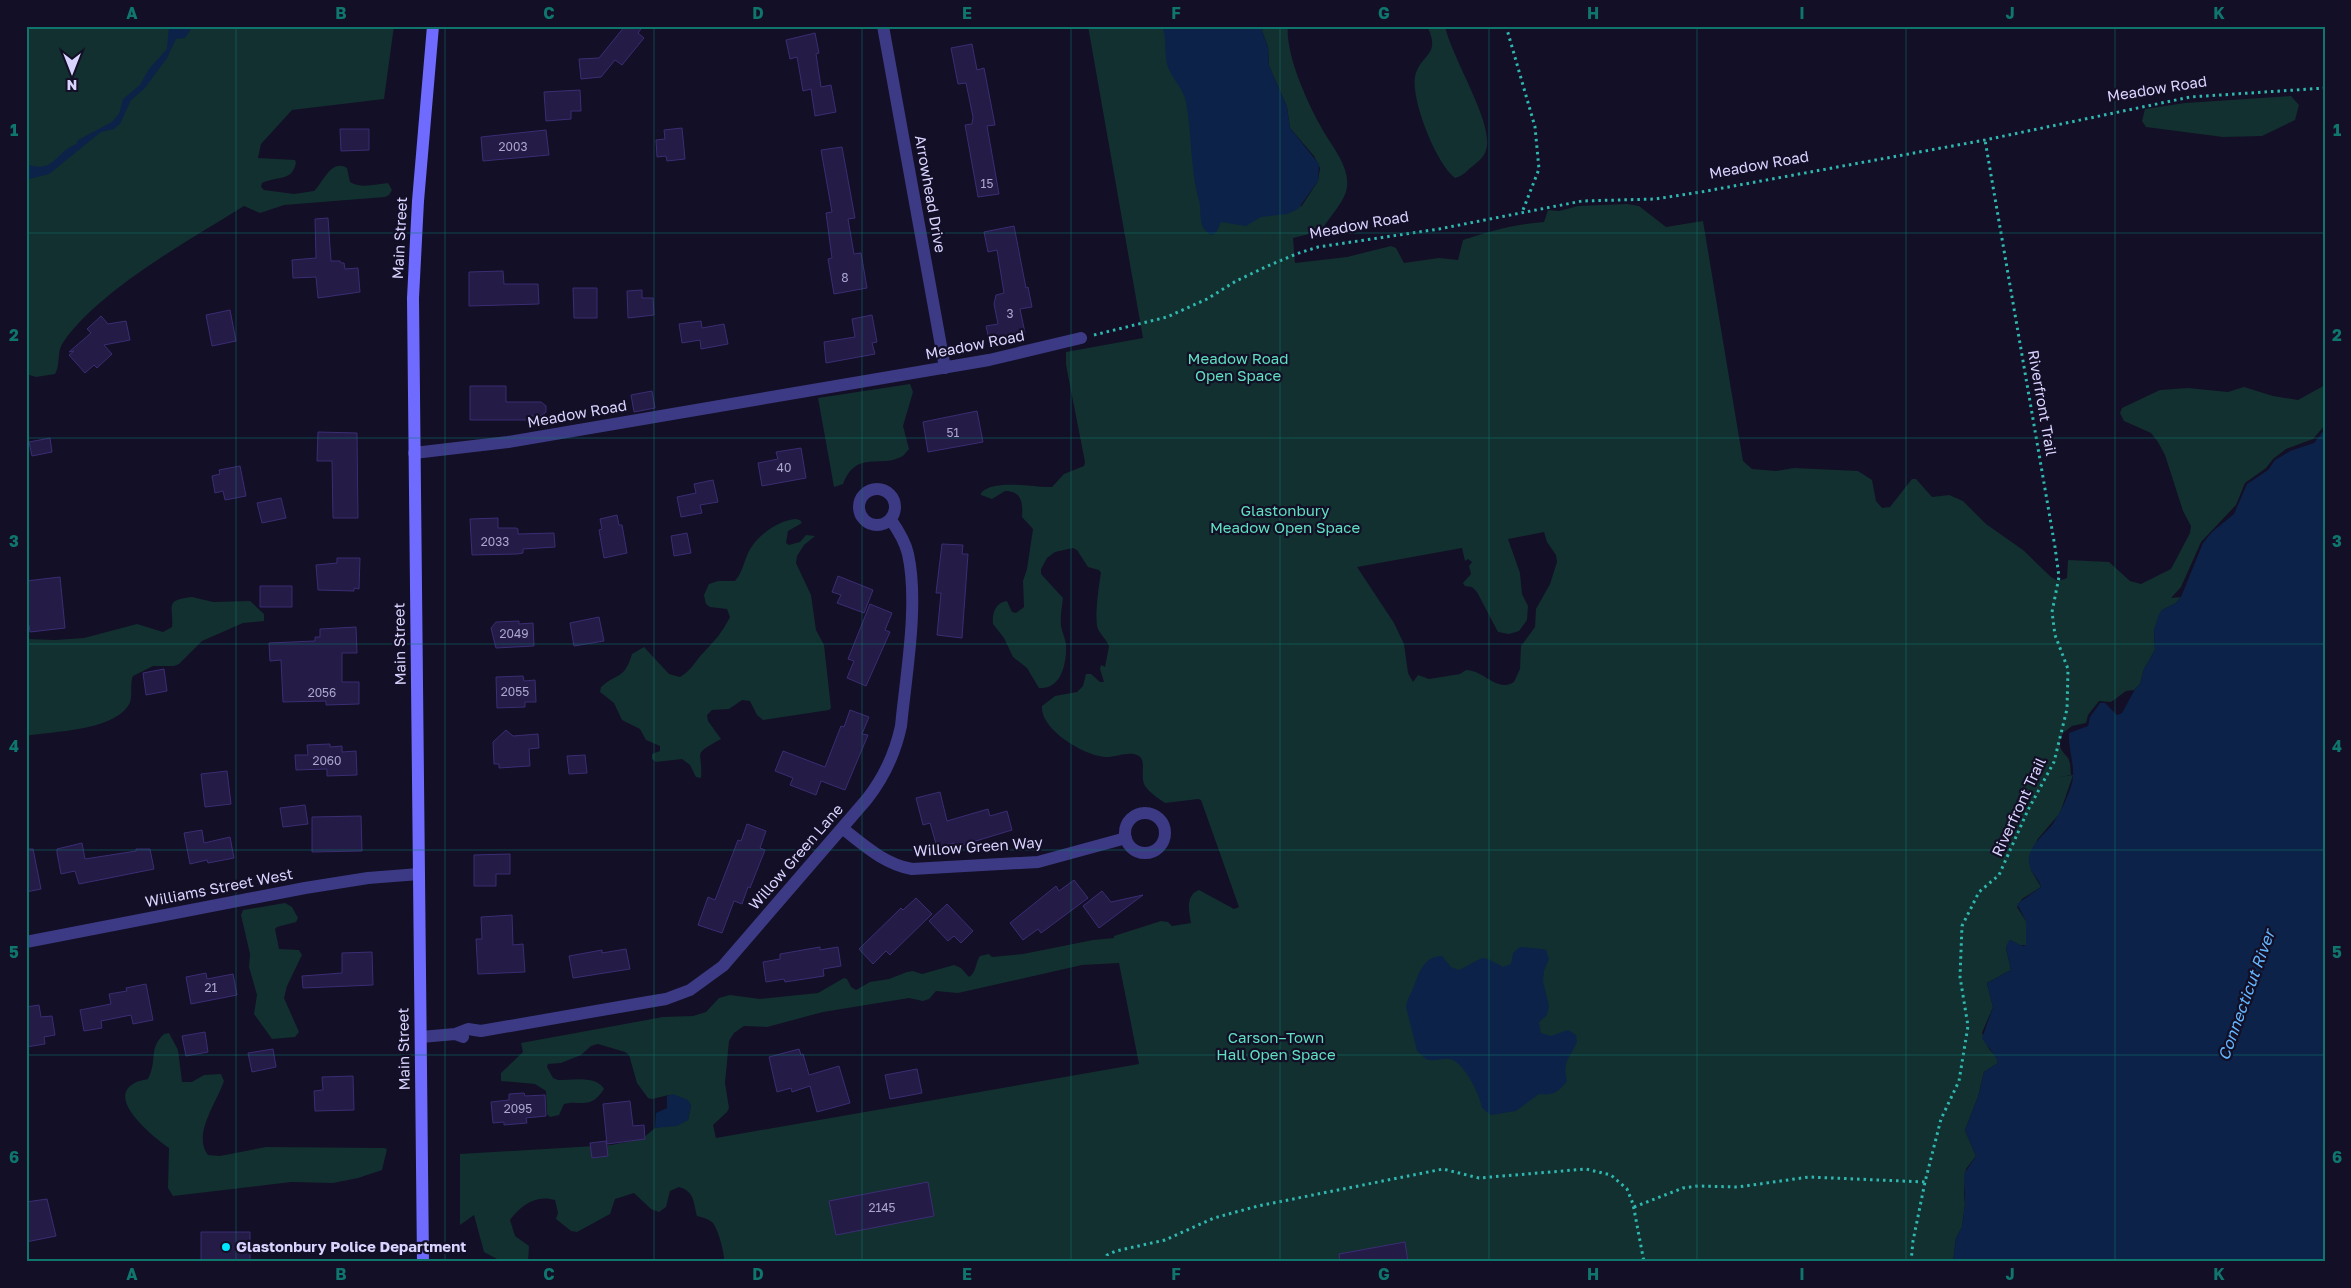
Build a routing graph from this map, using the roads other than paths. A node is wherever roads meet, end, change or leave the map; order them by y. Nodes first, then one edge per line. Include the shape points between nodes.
1 (433, 26) edge
2 (883, 26) edge
3 (1082, 338) road end
4 (945, 368) junction
5 (414, 452) junction
6 (891, 520) dead end
7 (842, 828) junction
8 (1126, 838) dead end
9 (419, 874) junction
10 (26, 942) edge
11 (420, 1037) junction
12 (423, 1262) edge

1 - 5 main road, Main Street via 415,258
2 - 4 street, Arrowhead Drive
3 - 4 street, Meadow Road
4 - 5 street, Meadow Road via 508,442
5 - 9 main road, Main Street
6 - 7 street, Willow Green Lane via 908,553 912,591 901,726 898,744 886,772
7 - 8 street, Willow Green Way via 890,863 917,869 1038,862
7 - 11 street, Willow Green Lane via 723,966 690,990 666,999 481,1031 468,1029 455,1034
9 - 10 street, Williams Street West via 305,888
9 - 11 main road, Main Street
11 - 12 main road, Main Street

